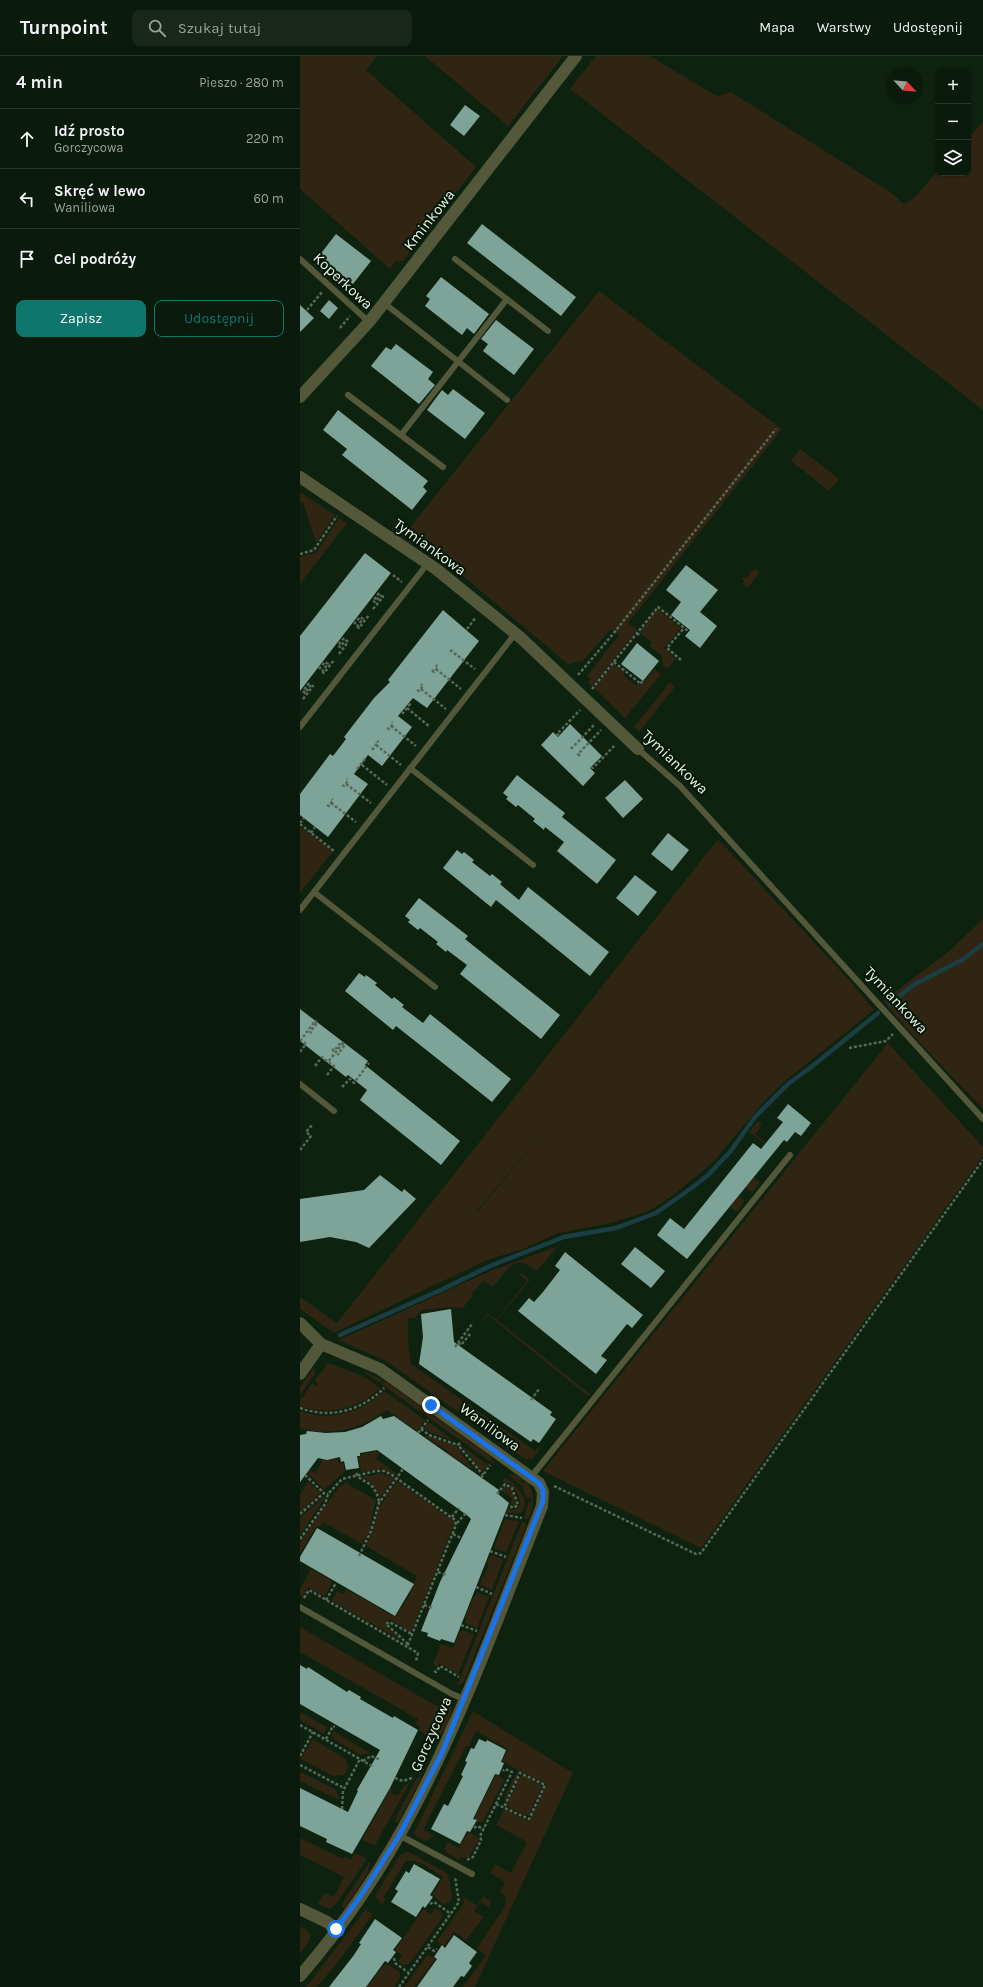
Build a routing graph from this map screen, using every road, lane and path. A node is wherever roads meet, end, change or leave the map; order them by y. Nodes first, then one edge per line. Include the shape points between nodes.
1 (576, 56) edge
2 (300, 259) edge
3 (455, 259) dead end
4 (325, 289) dead end
5 (506, 299) junction
6 (384, 303) junction
7 (307, 310) dead end
8 (352, 314) dead end
9 (369, 322) junction
10 (340, 328) dead end
11 (548, 331) dead end
12 (458, 362) junction
13 (348, 395) dead end
14 (300, 397) edge
15 (507, 400) dead end
16 (776, 428) dead end
17 (401, 435) junction
18 (443, 467) dead end
19 (300, 478) edge
20 (339, 514) dead end
21 (300, 554) edge
22 (428, 563) junction
23 (393, 575) dead end
24 (405, 582) dead end
25 (378, 593) dead end
26 (373, 609) dead end
27 (479, 614) dead end
28 (369, 615) dead end
29 (354, 624) dead end
30 (684, 628) junction
31 (467, 629) dead end
32 (688, 631) dead end
33 (637, 633) junction
34 (515, 634) junction
35 (640, 636) dead end
36 (344, 638) dead end
37 (450, 650) dead end
38 (338, 654) dead end
39 (334, 660) dead end
40 (681, 660) dead end
41 (614, 662) junction
42 (436, 665) dead end
43 (320, 669) dead end
44 (436, 669) junction
45 (432, 670) dead end
46 (476, 670) dead end
47 (642, 681) dead end
48 (309, 683) dead end
49 (421, 684) dead end
50 (570, 684) junction
51 (421, 688) junction
52 (416, 690) dead end
53 (462, 690) dead end
54 (303, 699) dead end
55 (409, 703) dead end
56 (583, 704) junction
57 (407, 708) junction
58 (446, 709) dead end
59 (402, 712) dead end
60 (392, 722) dead end
61 (596, 723) dead end
62 (391, 726) junction
63 (300, 727) edge
64 (387, 728) dead end
65 (432, 728) dead end
66 (602, 729) dead end
67 (559, 736) dead end
68 (377, 741) dead end
69 (617, 743) dead end
70 (376, 745) junction
71 (417, 747) dead end
72 (571, 747) dead end
73 (372, 748) dead end
74 (638, 749) joint
75 (580, 756) dead end
76 (365, 759) dead end
77 (362, 765) junction
78 (402, 766) dead end
79 (592, 767) dead end
80 (410, 768) junction
81 (357, 769) dead end
82 (347, 780) dead end
83 (346, 784) junction
84 (342, 785) dead end
85 (387, 785) dead end
86 (332, 799) dead end
87 (331, 803) junction
88 (372, 804) dead end
89 (328, 805) dead end
90 (304, 818) dead end
91 (358, 823) dead end
92 (300, 824) edge
93 (315, 827) dead end
94 (311, 833) junction
95 (335, 852) dead end
96 (533, 865) dead end
97 (314, 892) junction
98 (300, 910) edge
99 (435, 987) dead end
100 (900, 1028) junction
101 (307, 1032) junction
102 (343, 1043) junction
103 (848, 1048) dead end
104 (300, 1052) edge
105 (335, 1053) junction
106 (328, 1062) junction
107 (315, 1066) dead end
108 (359, 1072) dead end
109 (327, 1075) dead end
110 (300, 1084) edge
111 (342, 1087) dead end
112 (334, 1111) dead end
113 (983, 1119) edge
114 (313, 1124) dead end
115 (300, 1142) edge
116 (304, 1144) junction
117 (300, 1149) edge
118 (790, 1155) dead end
119 (983, 1160) edge
120 (300, 1323) edge
121 (472, 1324) dead end
122 (471, 1333) dead end
123 (458, 1343) junction
124 (321, 1344) junction
125 (455, 1347) dead end
126 (300, 1374) edge
127 (384, 1388) dead end
128 (540, 1388) dead end
129 (531, 1400) dead end
130 (300, 1408) edge
131 (428, 1420) dead end
132 (421, 1429) junction
133 (418, 1433) dead end
134 (490, 1465) dead end
135 (403, 1468) dead end
136 (357, 1474) junction
137 (305, 1475) dead end
138 (396, 1478) junction
139 (538, 1483) junction
140 (324, 1493) junction
141 (328, 1494) junction
142 (497, 1494) dead end
143 (379, 1502) junction
144 (509, 1505) dead end
145 (459, 1508) dead end
146 (466, 1513) dead end
147 (300, 1514) edge
148 (505, 1515) dead end
149 (452, 1517) junction
150 (522, 1518) dead end
151 (457, 1524) junction
152 (453, 1534) junction
153 (461, 1538) dead end
154 (300, 1539) edge
155 (490, 1551) dead end
156 (359, 1556) dead end
157 (506, 1557) dead end
158 (438, 1572) junction
159 (446, 1575) dead end
160 (336, 1583) dead end
161 (476, 1587) dead end
162 (492, 1594) dead end
163 (300, 1598) edge
164 (326, 1600) junction
165 (424, 1605) junction
166 (300, 1606) edge
167 (433, 1608) dead end
168 (461, 1625) dead end
169 (477, 1631) dead end
170 (412, 1634) junction
171 (408, 1645) junction
172 (419, 1663) dead end
173 (430, 1669) dead end
174 (459, 1677) dead end
175 (464, 1699) junction
176 (300, 1725) edge
177 (335, 1727) dead end
178 (313, 1732) junction
179 (325, 1739) junction
180 (300, 1756) edge
181 (360, 1759) junction
182 (381, 1760) dead end
183 (363, 1761) junction
184 (300, 1765) edge
185 (372, 1766) dead end
186 (502, 1771) dead end
187 (395, 1778) dead end
188 (414, 1779) dead end
189 (344, 1788) junction
190 (496, 1804) junction
191 (504, 1807) junction
192 (342, 1809) dead end
193 (474, 1828) dead end
194 (484, 1828) junction
195 (399, 1836) junction
196 (458, 1867) junction
197 (472, 1874) dead end
198 (430, 1904) dead end
199 (300, 1909) edge
200 (451, 1914) junction
201 (336, 1929) junction
202 (428, 1947) junction
203 (437, 1949) dead end
204 (394, 1958) dead end
205 (409, 1973) junction
206 (300, 1976) edge
207 (399, 1987) edge

1 - 6 street, Kminkowa
2 - 9 lane, Koperkowa
3 - 5 lane
4 - 7 path
5 - 11 lane
5 - 12 lane
6 - 9 street, Kminkowa
6 - 12 lane
8 - 10 path
9 - 14 street, Kminkowa
12 - 15 lane
12 - 17 lane
13 - 17 lane
16 - 50 path via 613,634
17 - 18 lane
19 - 22 street, Tymiankowa
20 - 21 path via 314,550
22 - 34 street, Tymiankowa
22 - 63 lane
23 - 24 path
25 - 26 path via 373,601 381,595 383,597
27 - 31 path
28 - 29 path via 359,628 357,626 363,618 360,617
30 - 32 path
30 - 33 path via 658,607
30 - 40 path via 667,648
33 - 35 path
33 - 41 path
34 - 50 street, Tymiankowa
34 - 80 lane
36 - 38 path via 338,645 340,647 346,640 348,642
37 - 46 path
39 - 43 path via 324,673 322,671 328,664 325,662
41 - 47 path via 641,684
41 - 56 path
42 - 44 path
44 - 45 path via 434,672
44 - 53 path
48 - 54 path via 303,691 305,693 311,685 313,686
49 - 51 path
50 - 56 street, Tymiankowa
51 - 52 path
51 - 58 path
55 - 57 path
56 - 67 path via 557,734
56 - 74 street, Tymiankowa
57 - 59 path
57 - 65 path
60 - 62 path
61 - 72 path
62 - 64 path
62 - 71 path
66 - 75 path via 578,754
68 - 70 path
69 - 79 path
70 - 73 path
70 - 78 path
74 - 100 lane, Tymiankowa via 680,786
76 - 77 path
77 - 81 path
77 - 85 path
80 - 96 lane
80 - 97 lane
82 - 83 path
83 - 84 path
83 - 88 path
86 - 87 path via 334,800
87 - 89 path
87 - 91 path
90 - 92 path
92 - 94 path
93 - 94 path
94 - 95 path
97 - 98 lane
97 - 99 lane
100 - 103 path via 886,1041
100 - 113 lane, Tymiankowa
101 - 101 path via 316,1021 310,1032 312,1034
101 - 104 path via 301,1040 306,1044
102 - 105 path
102 - 105 path via 345,1044 338,1055
102 - 105 path via 332,1050
105 - 106 path
106 - 107 path via 322,1057
106 - 109 path via 334,1066
108 - 111 path via 354,1083 350,1079
110 - 112 lane
114 - 116 path via 306,1132 311,1136
115 - 116 path
115 - 117 path
116 - 117 path
118 - 139 lane
119 - 139 path via 701,1553 696,1554 557,1487
120 - 124 street, Waniliowa
121 - 123 path
122 - 123 path via 461,1345
123 - 125 path
124 - 126 street
124 - 139 street, Waniliowa via 380,1369
127 - 130 path via 369,1401 347,1411 326,1414
128 - 129 path
131 - 132 path
132 - 133 path
132 - 134 path via 430,1435 459,1444 482,1476
135 - 138 path
136 - 138 path via 382,1471
136 - 141 path via 342,1479
136 - 143 path via 374,1488
137 - 140 path
138 - 143 path
138 - 149 path
139 - 175 street, Gorczycowa via 542,1506
140 - 141 path
140 - 147 path
141 - 154 path via 325,1504
142 - 144 path via 505,1484 513,1489 518,1505 513,1508
143 - 156 path via 371,1531
145 - 149 path
146 - 151 path
148 - 150 path
149 - 151 path
151 - 152 path
152 - 153 path
152 - 158 path
155 - 157 path
158 - 159 path
158 - 165 path
160 - 164 path
161 - 162 path
163 - 164 path via 303,1600 309,1590
164 - 171 path
165 - 167 path
165 - 170 path
166 - 175 lane
168 - 169 path
170 - 171 path
170 - 171 path via 389,1622 386,1624
171 - 172 path via 418,1653 414,1661
173 - 174 path via 436,1672 440,1666
175 - 195 street, Gorczycowa via 442,1753
176 - 178 path
177 - 179 path via 333,1726
178 - 179 path
178 - 180 path
179 - 181 path
181 - 183 path
181 - 189 path
182 - 183 path via 371,1756
183 - 185 path
184 - 189 path
186 - 190 path via 505,1769 512,1772
187 - 188 path via 403,1781
189 - 192 path
190 - 191 path
190 - 194 path
191 - 191 path via 529,1819 545,1785 520,1773
193 - 194 path
194 - 196 path via 473,1857 468,1860 462,1859
195 - 196 lane
195 - 201 street, Gorczycowa
196 - 197 lane
196 - 200 path via 454,1873 459,1902
198 - 200 path via 434,1902
199 - 201 street
200 - 202 path
201 - 206 street, Gorczycowa
202 - 203 path via 434,1951
202 - 205 path
204 - 205 path via 395,1963
205 - 207 path

